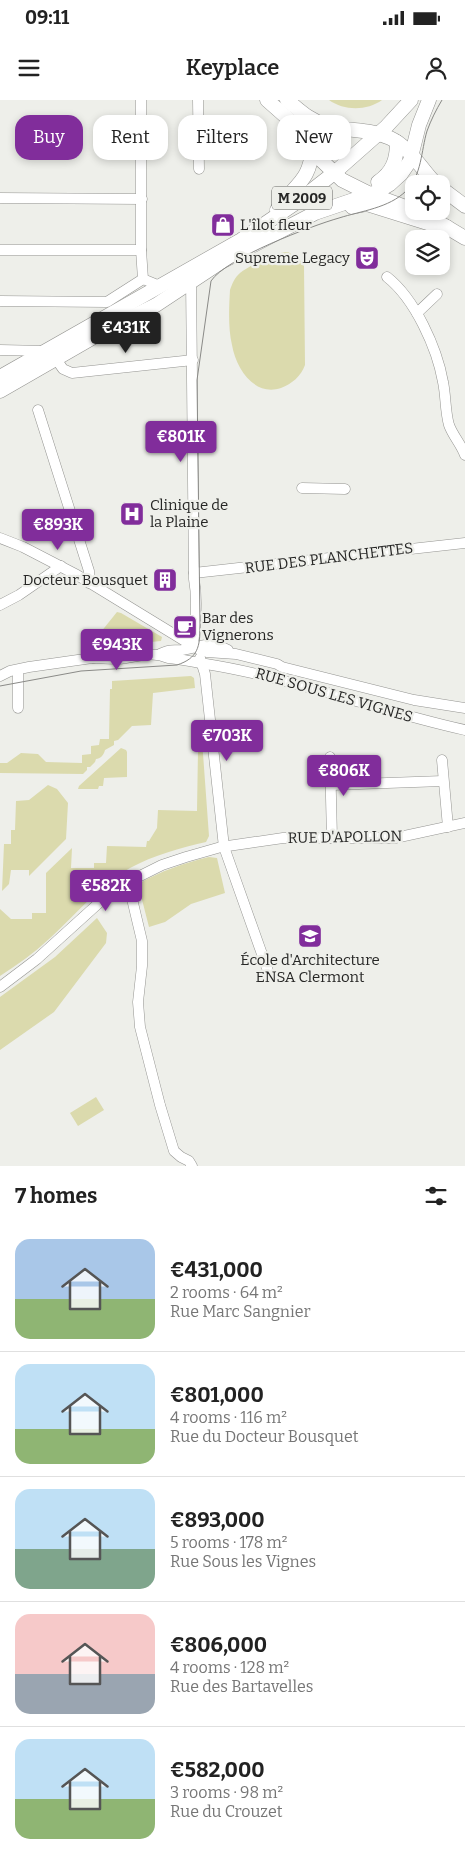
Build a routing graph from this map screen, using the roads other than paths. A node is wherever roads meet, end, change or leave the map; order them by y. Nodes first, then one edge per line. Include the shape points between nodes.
1 (141, 100) edge
2 (198, 100) edge
3 (267, 100) edge
4 (287, 100) edge
5 (429, 100) edge
6 (409, 103) edge
7 (284, 115) edge
8 (355, 129) junction
9 (387, 137) junction
10 (413, 154) junction
11 (311, 160) edge
12 (321, 160) edge
13 (199, 168) dead end
14 (334, 173) junction
15 (429, 175) edge
16 (359, 189) junction
17 (450, 195) edge
18 (0, 198) edge
19 (142, 199) junction
20 (465, 206) edge
21 (405, 207) edge
22 (315, 213) junction
23 (270, 220) junction
24 (433, 220) edge
25 (447, 227) junction
26 (284, 229) junction
27 (465, 238) edge
28 (0, 250) edge
29 (140, 250) junction
30 (192, 274) junction
31 (388, 278) dead end
32 (143, 280) junction
33 (160, 286) junction
34 (172, 294) junction
35 (437, 294) dead end
36 (191, 298) junction
37 (0, 301) edge
38 (418, 313) junction
39 (0, 350) edge
40 (51, 355) junction
41 (193, 360) junction
42 (0, 377) edge
43 (0, 391) edge
44 (38, 410) dead end
45 (465, 456) edge
46 (302, 488) dead end
47 (345, 488) dead end
48 (0, 538) edge
49 (465, 543) edge
50 (61, 566) junction
51 (194, 572) junction
52 (90, 583) junction
53 (0, 605) edge
54 (168, 632) junction
55 (193, 647) junction
56 (164, 652) junction
57 (236, 654) junction
58 (203, 664) junction
59 (9, 671) edge
60 (0, 676) edge
61 (18, 708) dead end
62 (465, 708) edge
63 (465, 730) edge
64 (330, 757) dead end
65 (442, 760) dead end
66 (444, 781) junction
67 (331, 785) junction
68 (465, 823) edge
69 (448, 827) junction
70 (332, 838) junction
71 (224, 847) junction
72 (128, 882) junction
73 (268, 971) dead end
74 (0, 987) edge
75 (192, 1166) edge

1 - 19 street
2 - 13 street
3 - 7 main road
4 - 8 main road via 316,122
5 - 10 main road, M 2009
6 - 8 main road
6 - 9 main road, M 2009
8 - 9 main road
9 - 10 main road
9 - 14 main road, M 2009
9 - 16 main road via 355,165 352,173
9 - 16 main road via 395,162 390,172 379,182
10 - 15 main road
10 - 16 main road, M 2009 via 401,174 383,189
11 - 23 main road via 308,173
12 - 14 main road
14 - 16 main road
14 - 23 main road, M 2009
16 - 21 main road
16 - 22 main road, M 2009
16 - 26 main road via 306,208
17 - 20 main road
18 - 19 street
19 - 29 street
22 - 25 main road via 365,204
22 - 26 main road, M 2009
23 - 30 main road, M 2009
24 - 25 main road
25 - 27 main road
26 - 30 main road, M 2009
28 - 29 street
29 - 32 street
30 - 33 main road, M 2009
30 - 34 main road, M 2009
30 - 36 street
31 - 38 street
32 - 33 street
32 - 37 street via 107,302
33 - 40 main road, M 2009
34 - 36 street via 185,294
34 - 40 main road, M 2009
35 - 38 street
36 - 41 street
38 - 45 street via 440,369 449,425
39 - 40 street
40 - 41 street via 62,369 72,372
40 - 42 main road, M 2009
40 - 43 main road, M 2009
41 - 51 street
44 - 52 street
46 - 47 street
48 - 50 street
49 - 51 street, RUE DES PLANCHETTES
50 - 52 street
50 - 53 street
51 - 55 street via 196,625
52 - 54 street
54 - 55 street
54 - 56 street via 171,637
55 - 56 street, RUE SOUS LES VIGNES
55 - 57 street, RUE SOUS LES VIGNES via 208,644
55 - 58 street
56 - 58 street via 168,658
56 - 59 street, RUE SOUS LES VIGNES via 135,655 127,652
57 - 58 street, RUE SOUS LES VIGNES via 211,658
57 - 62 street, RUE SOUS LES VIGNES via 407,698
58 - 63 street, RUE SOUS LES VIGNES via 273,677
58 - 71 street
59 - 60 street, RUE SOUS LES VIGNES
59 - 61 street
64 - 67 street
65 - 66 street
66 - 67 street
66 - 69 street
67 - 70 street
68 - 69 street, RUE D'APOLLON
69 - 70 street, RUE D'APOLLON via 395,838
70 - 71 street, RUE D'APOLLON via 289,837
71 - 72 street, RUE D'APOLLON via 178,860
71 - 73 street
72 - 74 street, RUE D'APOLLON via 111,892 38,959
72 - 75 street via 142,941 138,1002 140,1027 174,1151

